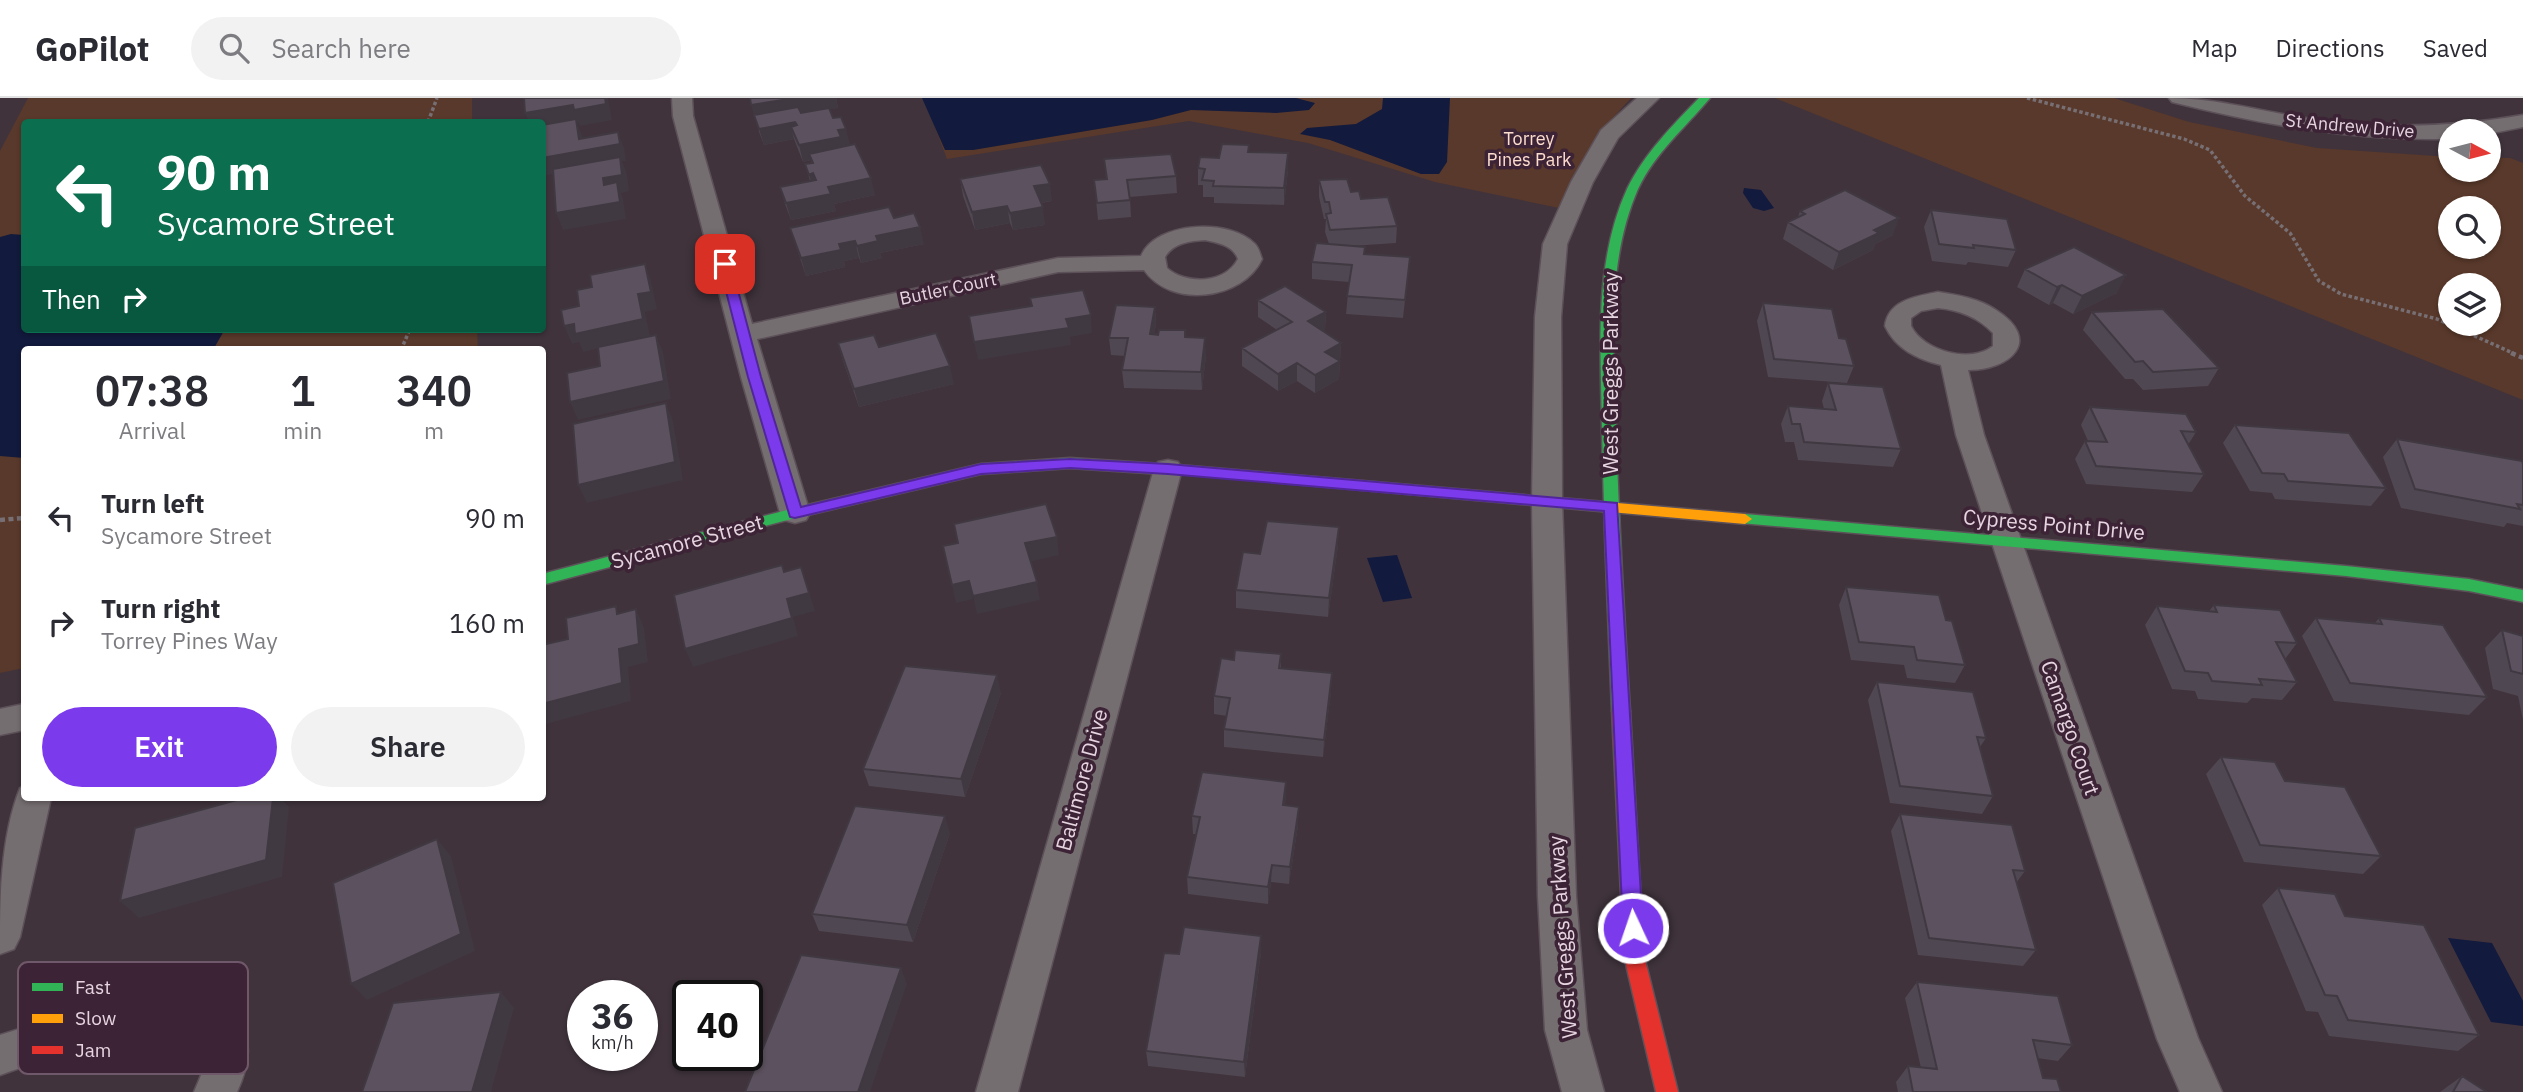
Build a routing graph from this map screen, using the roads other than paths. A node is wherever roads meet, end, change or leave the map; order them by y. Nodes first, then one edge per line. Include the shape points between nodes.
1 (682, 98) edge
2 (1649, 98) edge
3 (1705, 98) edge
4 (2179, 98) edge
5 (2523, 121) edge
6 (1153, 263) dead end
7 (744, 334) junction
8 (1953, 360) dead end
9 (1168, 469) junction
10 (1547, 501) junction
11 (1581, 504) joint
12 (1611, 507) junction
13 (795, 513) junction
14 (2006, 542) junction
15 (546, 579) edge
16 (2523, 596) edge
17 (21, 718) edge
18 (0, 722) edge
19 (32, 801) edge
20 (0, 937) edge
21 (18, 1049) edge
22 (0, 1055) edge
23 (225, 1074) edge
24 (215, 1092) edge
25 (997, 1092) edge
26 (1583, 1092) edge
27 (1667, 1092) edge
28 (2201, 1092) edge

1 - 7 street via 683,116
2 - 10 street, West Greggs Parkway via 1609,135 1555,244 1548,317
3 - 12 street, West Greggs Parkway via 1659,146 1633,189 1616,233 1607,278
4 - 5 street, St Andrew Drive via 2295,123 2361,130 2449,131
6 - 7 street, Butler Court via 1058,265
7 - 13 street
8 - 14 street, Camargo Court via 1970,435
9 - 10 street, Sycamore Street
9 - 13 street, Sycamore Street via 1070,463 981,469
9 - 25 street, Baltimore Drive
10 - 11 street, Sycamore Street
10 - 26 street, West Greggs Parkway via 1557,896 1566,1030
11 - 12 street, Cypress Point Drive
12 - 14 street, Cypress Point Drive
12 - 27 street, West Greggs Parkway via 1634,956
13 - 15 street, Sycamore Street
14 - 16 street, Cypress Point Drive via 2346,571
14 - 28 street, Camargo Court via 2178,1039
17 - 18 street
19 - 20 street
21 - 22 street
23 - 24 street

